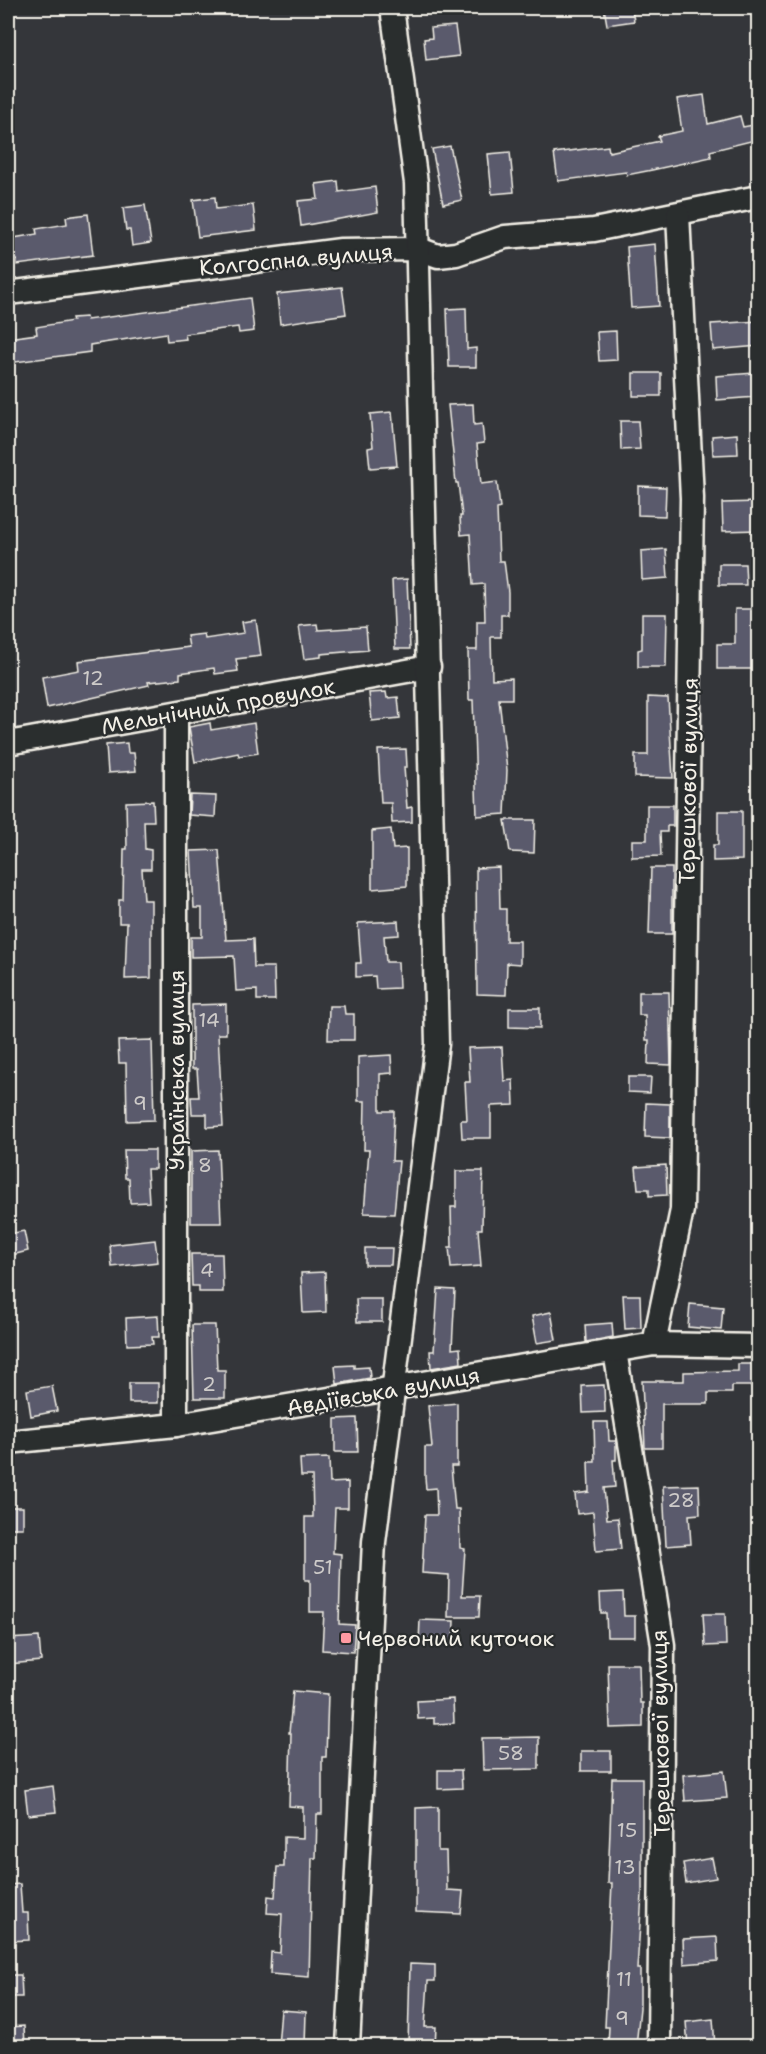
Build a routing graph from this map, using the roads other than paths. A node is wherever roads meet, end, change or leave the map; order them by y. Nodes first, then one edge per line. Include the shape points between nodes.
1 (392, 8) edge
2 (759, 197) edge
3 (678, 214) junction
4 (419, 249) junction
5 (8, 293) edge
6 (429, 667) junction
7 (176, 714) junction
8 (8, 743) edge
9 (654, 1344) junction
10 (759, 1346) edge
11 (615, 1351) junction
12 (393, 1390) junction
13 (176, 1425) junction
14 (8, 1442) edge
15 (348, 2046) edge
16 (659, 2046) edge

1 - 4 street via 416,183
2 - 3 street, Колгоспна вулиця
3 - 4 street, Колгоспна вулиця via 594,230 505,237 456,254 438,256
3 - 9 street, Терешкової вулиця via 692,498 682,1198
4 - 5 street, Колгоспна вулиця via 341,250
4 - 6 street
6 - 7 street, Мельнiчний провулок
6 - 12 street via 437,1044
7 - 8 street, Мельнiчний провулок
7 - 13 street, Українська вулиця
9 - 10 street, Авдіївська вулиця
9 - 11 street, Авдіївська вулиця
11 - 12 street, Авдіївська вулиця
11 - 16 street, Терешкової вулиця via 663,1645
12 - 13 street, Авдіївська вулиця
12 - 15 street via 374,1542
13 - 14 street, Авдіївська вулиця

